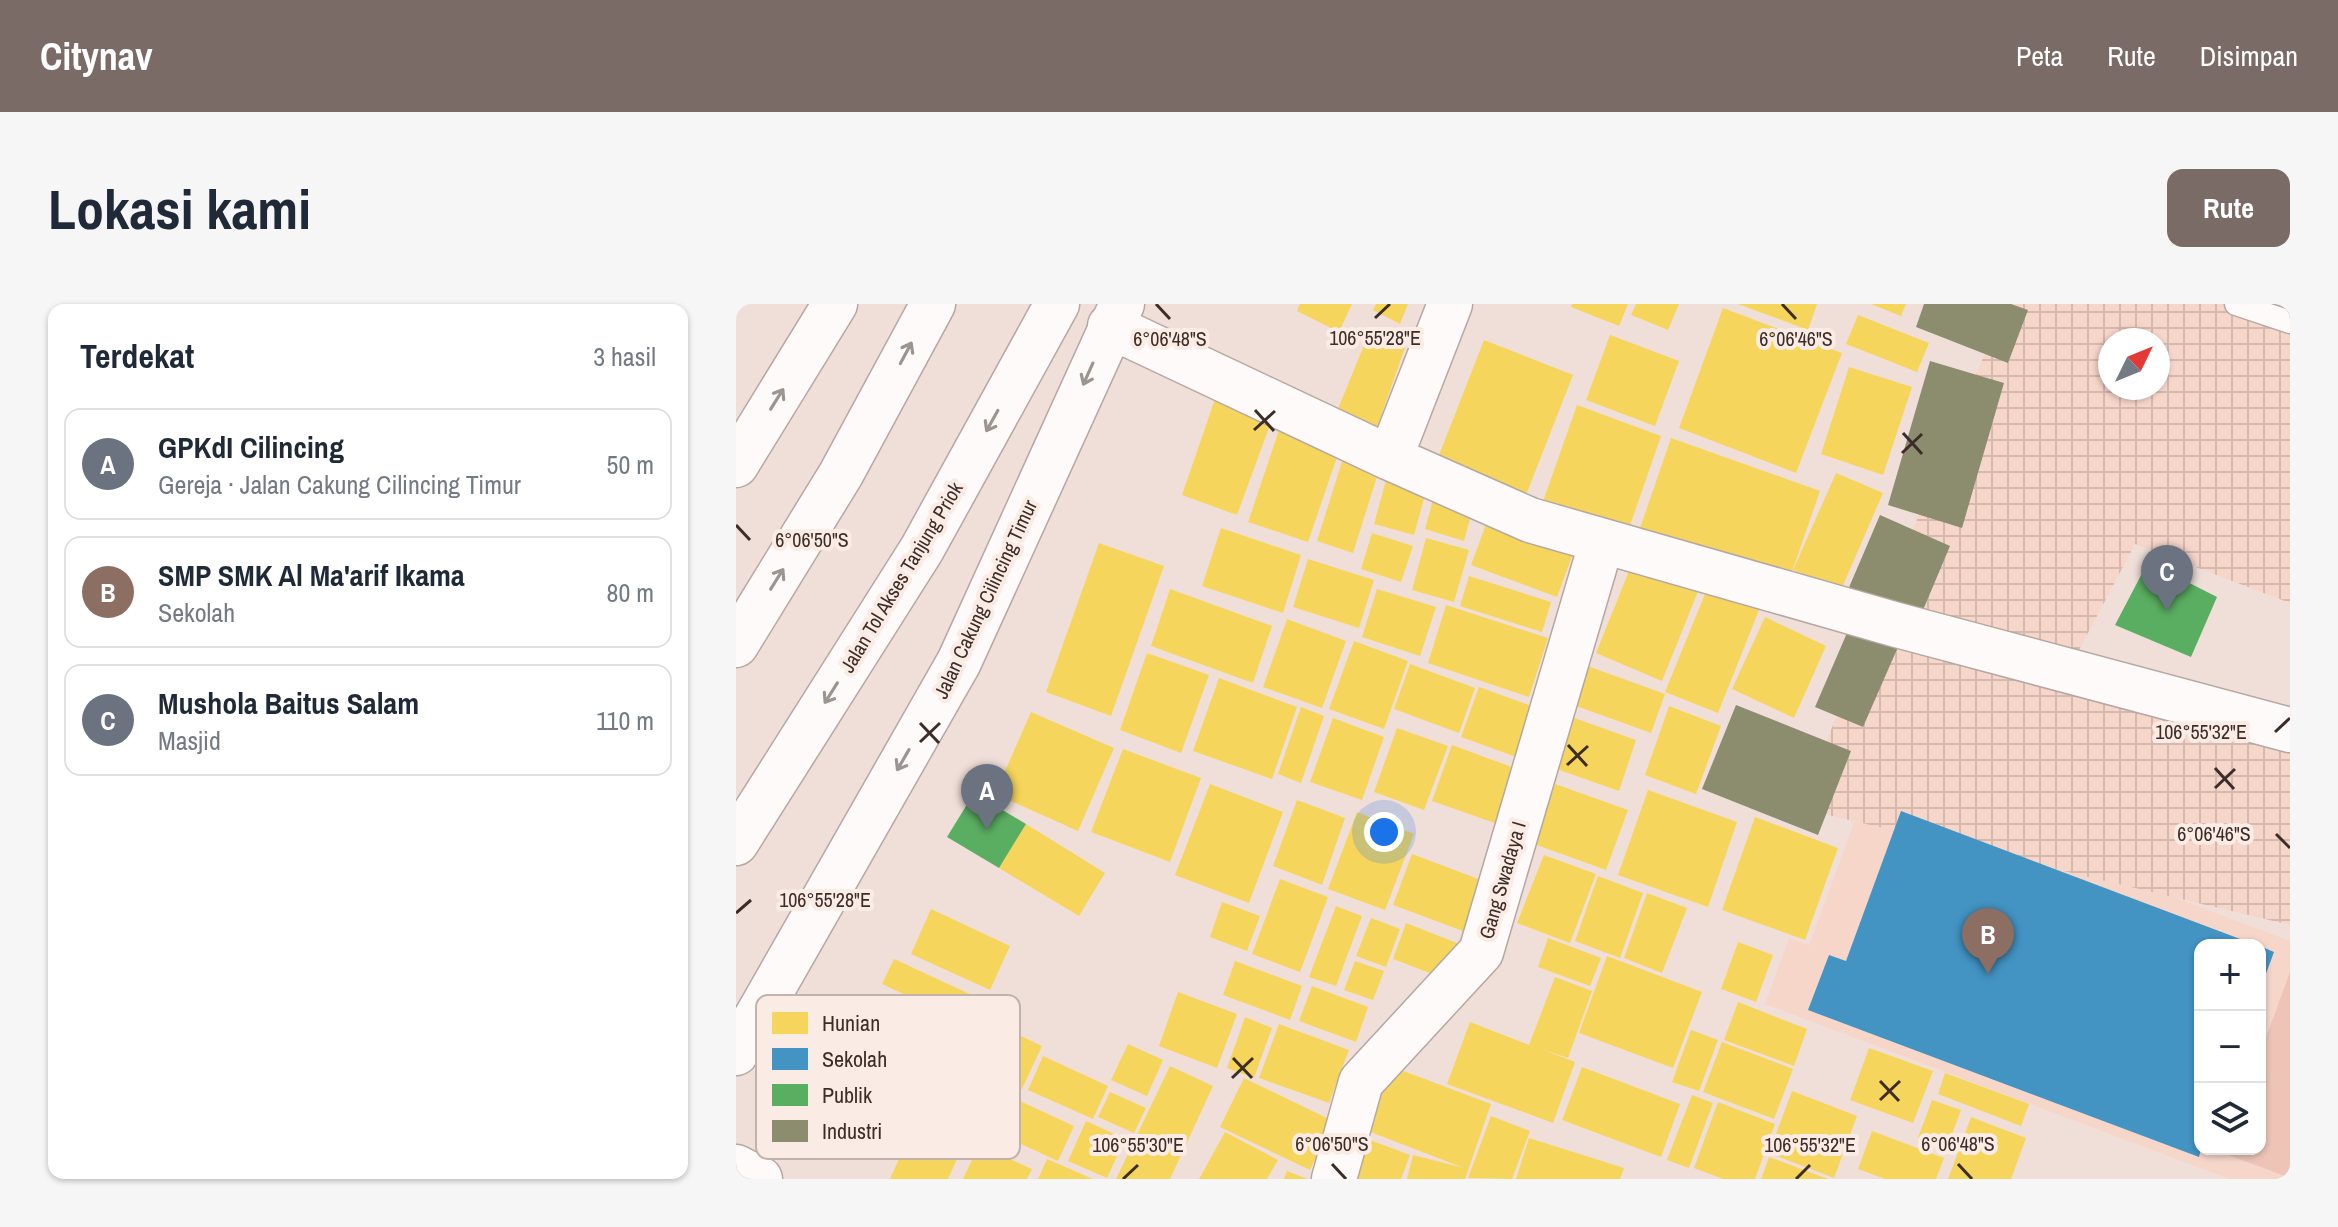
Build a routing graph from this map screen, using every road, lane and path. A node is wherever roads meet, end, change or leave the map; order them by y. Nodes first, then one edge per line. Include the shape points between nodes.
1 (835, 304) edge
2 (933, 304) edge
3 (1057, 304) edge
4 (1450, 304) edge
5 (2236, 304) edge
6 (1116, 315) edge
7 (2290, 322) edge
8 (1390, 458) junction
9 (736, 465) edge
10 (1602, 541) junction
11 (736, 645) edge
12 (2290, 730) edge
13 (736, 843) edge
14 (769, 995) edge
15 (756, 1018) edge
16 (736, 1053) edge
17 (736, 1167) edge
18 (760, 1179) edge
19 (1334, 1179) edge

9 -> 1 main road
11 -> 2 main road via 841,474
3 -> 13 main road, Jalan Tol Akses Tanjung Priok via 922,549
4 - 8 main road
5 - 7 lane
6 - 8 main road
6 -> 14 main road, Jalan Cakung Cilincing Timur via 959,662
8 - 10 main road via 1530,520
10 - 12 main road
10 - 19 main road, Gang Swadaya I via 1481,952 1361,1082
15 -> 16 main road, Jalan Cakung Cilincing Timur
17 - 18 main road

